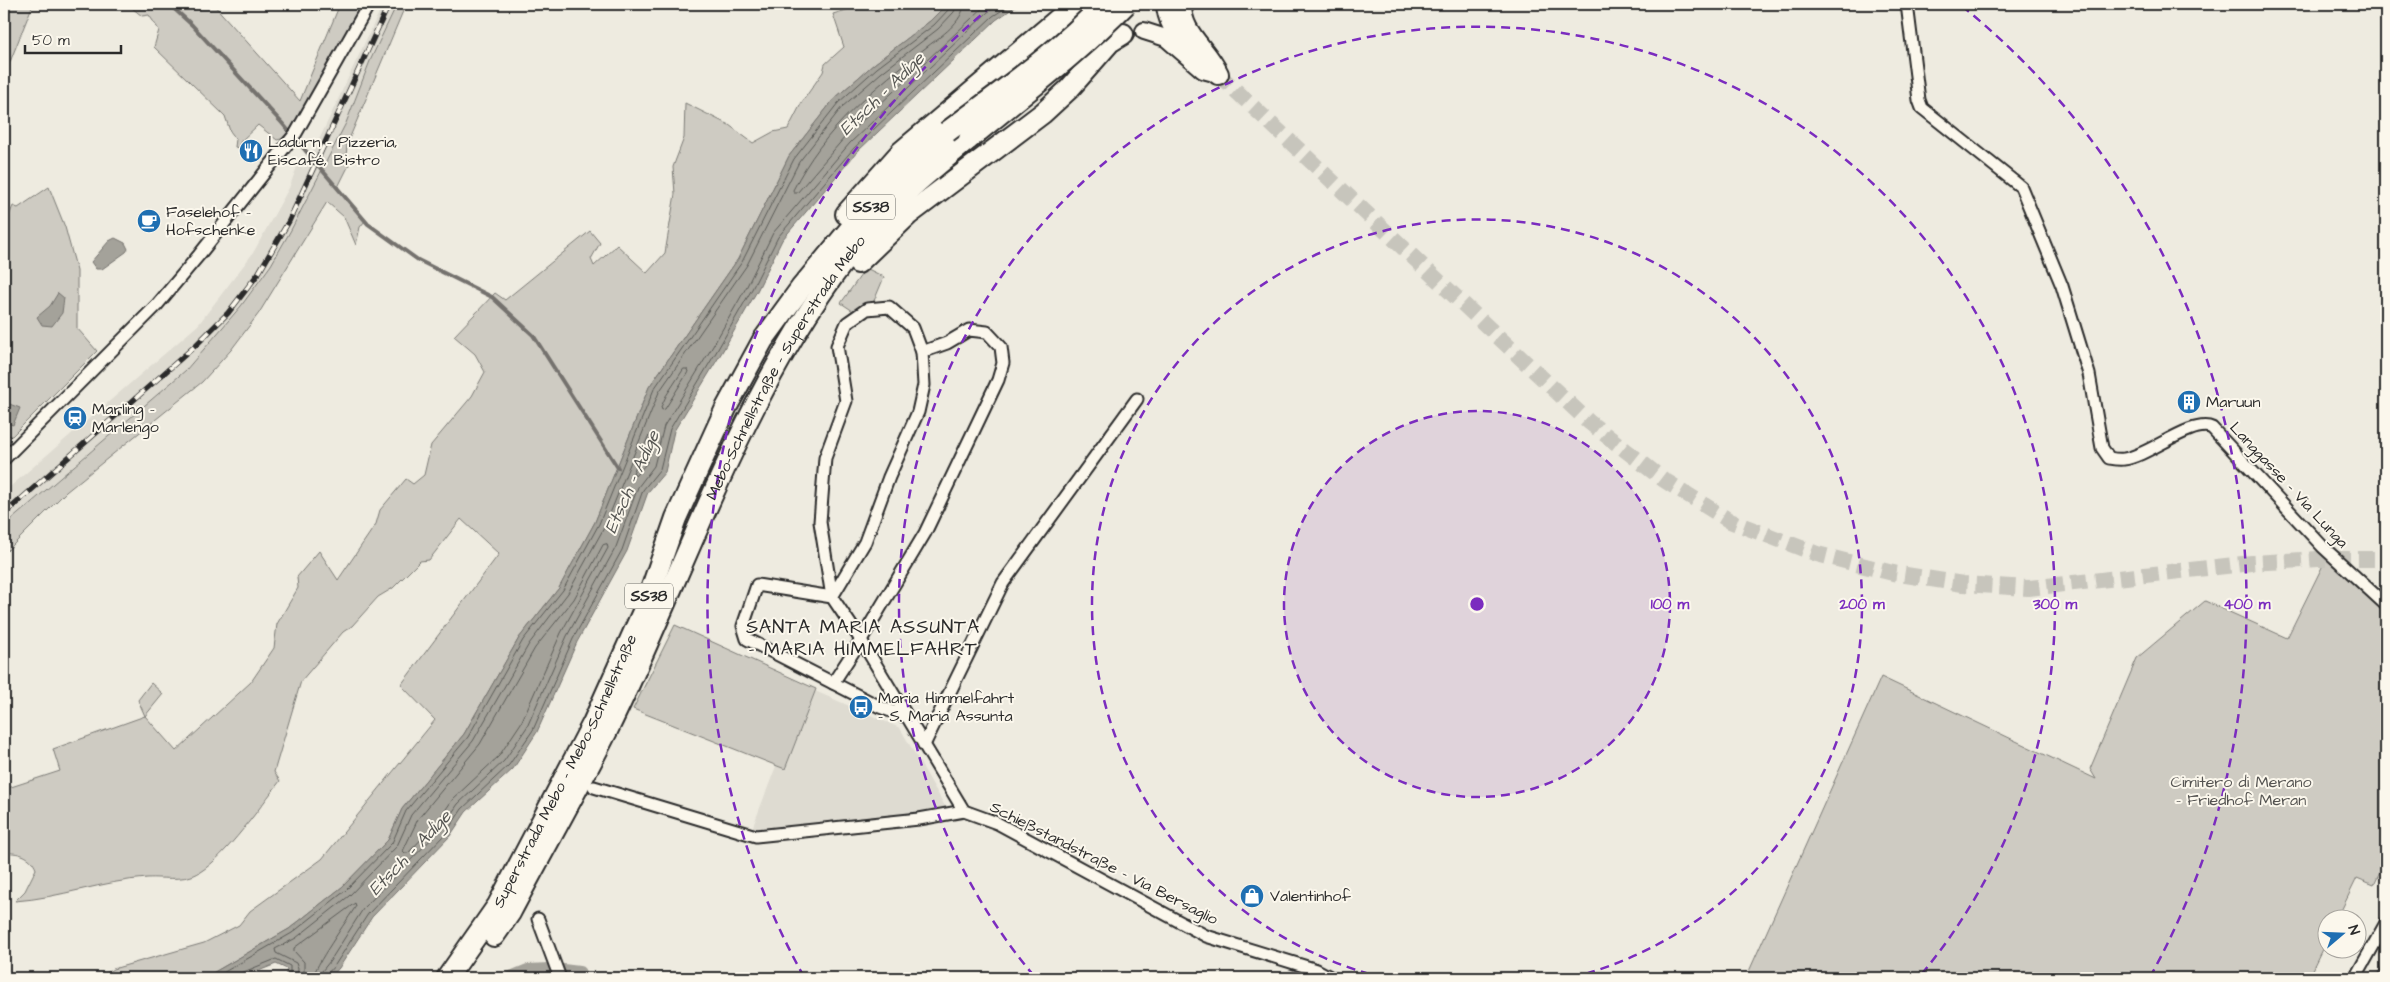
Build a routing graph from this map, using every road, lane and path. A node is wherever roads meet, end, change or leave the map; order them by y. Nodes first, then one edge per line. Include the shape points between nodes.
1 (369, 4) edge
2 (1076, 4) edge
3 (1103, 4) edge
4 (1126, 4) edge
5 (1907, 4) edge
6 (1170, 5) edge
7 (1144, 31) junction
8 (1123, 34) joint
9 (1218, 74) joint
10 (827, 287) junction
11 (801, 288) junction
12 (922, 352) junction
13 (1137, 399) dead end
14 (4, 459) edge
15 (832, 597) junction
16 (665, 601) joint
17 (2386, 605) edge
18 (861, 640) junction
19 (833, 683) junction
20 (907, 717) junction
21 (924, 745) junction
22 (594, 787) dead end
23 (964, 810) junction
24 (504, 909) junction
25 (538, 919) dead end
26 (2386, 923) edge
27 (447, 978) edge
28 (464, 978) edge
29 (560, 978) edge
30 (1332, 978) edge
31 (2355, 978) edge

1 - 14 street via 288,143 157,305
2 - 11 highway via 900,152 812,258
3 - 11 highway, Mebo-Schnellstraße - Superstrada Mebo / SS38, bridge via 1054,50 948,132 860,217
4 - 10 highway, Mebo-Schnellstraße - Superstrada Mebo / SS38, bridge via 1095,36 898,200 862,238
5 - 17 street, Langgasse - Via Lunga via 1922,108 2021,186 2062,286 2089,374 2105,453 2109,458 2130,458 2192,429 2209,426 2323,548
6 - 7 main road
6 - 9 highway via 1190,37 1210,58
7 - 8 main road
7 - 9 main road via 1166,38 1203,70
8 - 10 highway via 1110,42 1043,113 908,215 848,273
10 - 16 highway, Mebo-Schnellstraße - Superstrada Mebo / SS38 via 752,413
11 - 24 highway, Superstrada Mebo - Mebo-Schnellstraße / SS38 via 763,340 726,408 676,518 645,607
12 - 15 street via 924,385 918,412 865,542
12 - 15 street via 913,328 890,307 867,309 847,323 837,346 846,401 825,458 820,522
12 - 18 street via 969,330 987,332 1000,346 1002,363 998,380 925,533
13 - 21 street via 1003,583
15 - 18 street, Schießstandstraße - Via Bersaglio
15 - 19 street via 757,585 743,626 748,639
16 - 24 highway, Superstrada Mebo - Mebo-Schnellstraße / SS38 via 607,731
18 - 19 street
18 - 20 street, Schießstandstraße - Via Bersaglio
19 - 20 street
20 - 21 street, Schießstandstraße - Via Bersaglio
21 - 23 street, Schießstandstraße - Via Bersaglio
22 - 23 street via 756,836 919,819
23 - 30 street, Schießstandstraße - Via Bersaglio via 997,823 1206,936 1317,970
24 - 27 highway, Superstrada Mebo - Mebo-Schnellstraße / SS38
24 - 28 highway, Superstrada Mebo - Mebo-Schnellstraße / SS38
25 - 29 street
26 - 31 street

